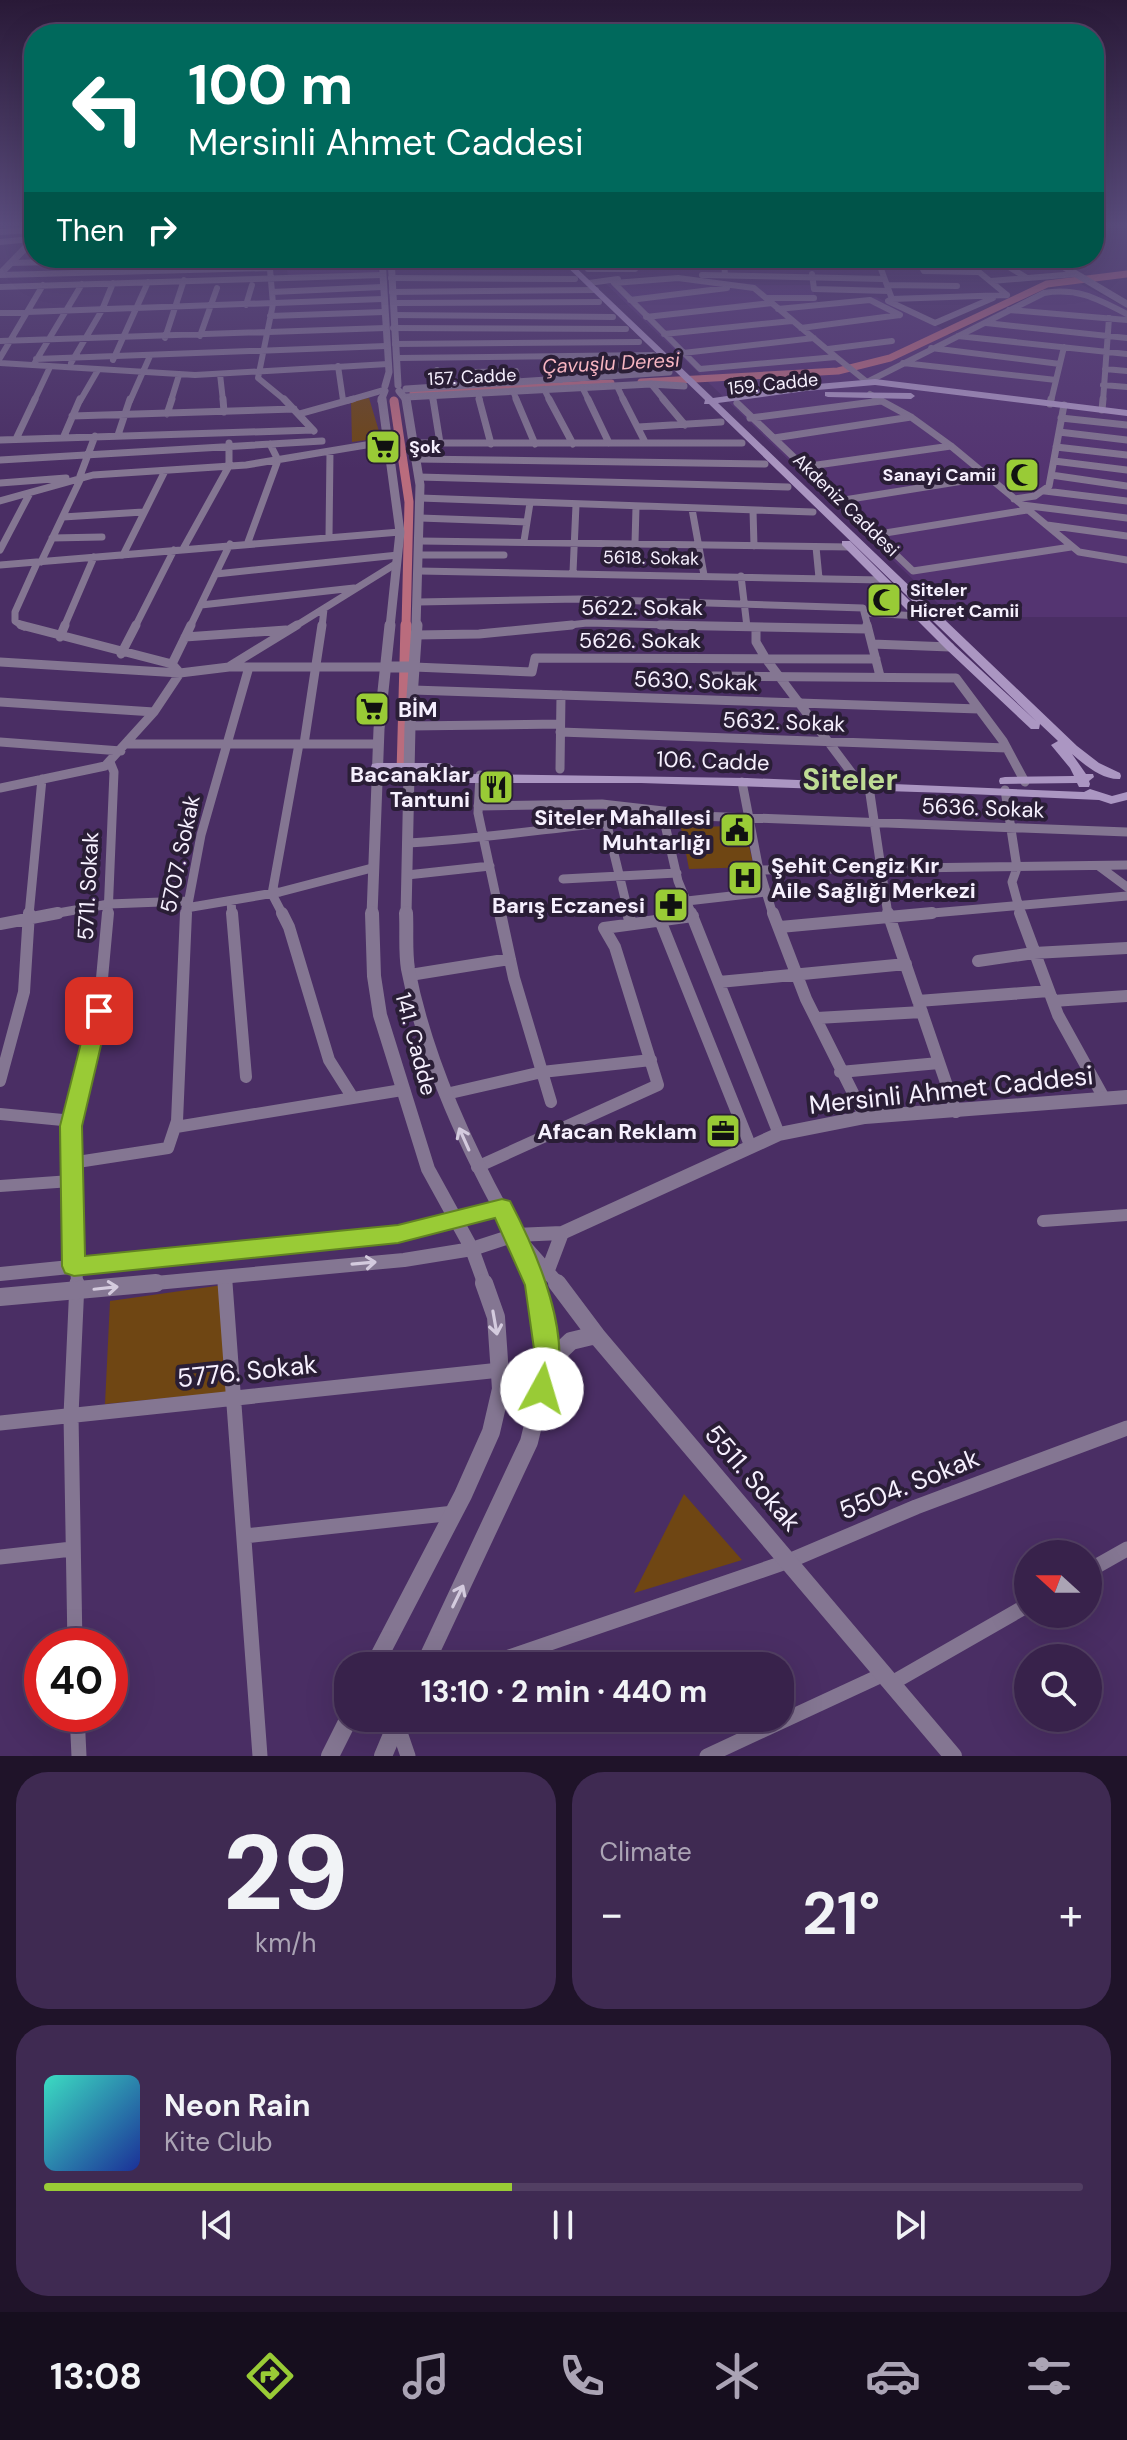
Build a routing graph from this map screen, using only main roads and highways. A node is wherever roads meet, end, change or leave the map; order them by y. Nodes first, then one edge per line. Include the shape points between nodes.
1 (602, 305) edge
2 (608, 305) edge
3 (862, 380) junction
4 (688, 382) junction
5 (889, 384) junction
6 (870, 394) junction
7 (883, 398) junction
8 (710, 403) junction
9 (1063, 411) junction
10 (1127, 415) edge
11 (409, 770) junction
12 (382, 773) road end
13 (1084, 780) junction
14 (1123, 780) edge
15 (863, 783) junction
16 (1097, 797) junction
17 (1126, 798) edge

1 - 4 main road, Akdeniz Caddesi via 671,373
2 - 4 main road, Akdeniz Caddesi
3 - 5 main road, 159. Cadde
3 - 6 main road via 859,388
3 - 8 main road, 159. Cadde
4 - 8 main road, Akdeniz Caddesi
5 - 7 main road
5 - 9 main road, 159. Cadde via 1050,404
6 - 7 main road, 159. Cadde
6 - 8 main road, 159. Cadde
7 - 9 main road, 159. Cadde via 898,395
8 - 13 main road, Akdeniz Caddesi via 721,422 1062,750
8 - 14 main road, Akdeniz Caddesi via 1073,749
9 - 10 main road, 159. Cadde
9 - 10 main road, 159. Cadde
11 - 12 main road, 106. Cadde
11 - 15 main road, 106. Cadde
11 - 15 main road, 106. Cadde via 560,769
13 - 14 main road, 106. Cadde via 1100,774
13 - 15 main road, 106. Cadde
13 - 16 main road, Akdeniz Caddesi via 1087,791
15 - 16 main road, 106. Cadde
16 - 17 main road, 106. Cadde

